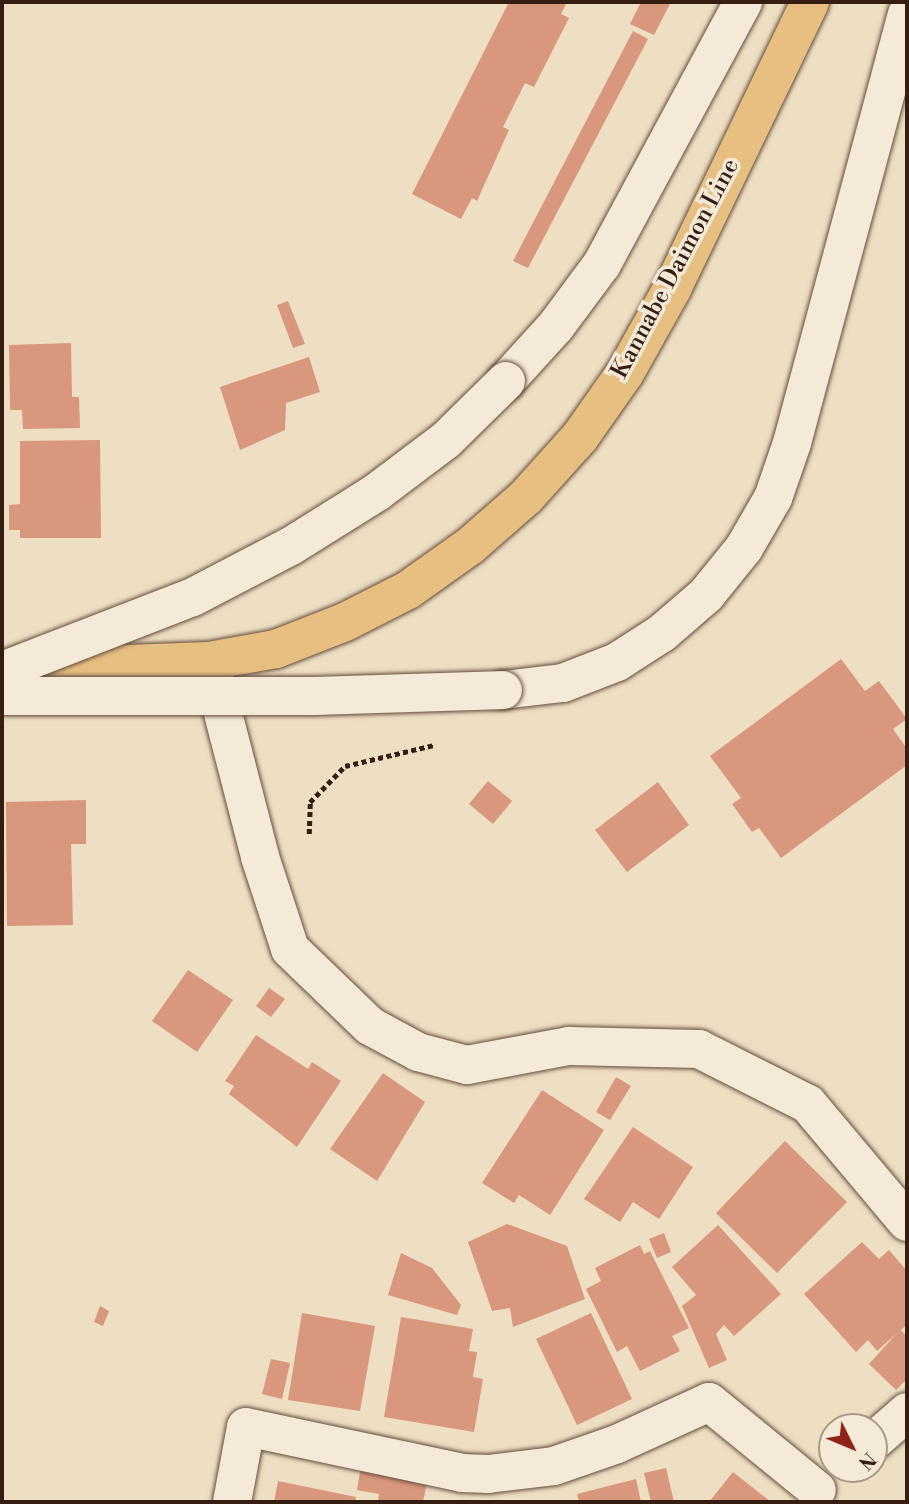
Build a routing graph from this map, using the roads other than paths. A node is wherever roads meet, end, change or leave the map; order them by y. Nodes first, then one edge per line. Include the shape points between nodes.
1 (743, 2) edge
2 (810, 2) edge
3 (907, 14) edge
4 (209, 661) junction
5 (2, 670) edge
6 (2, 696) edge
7 (907, 1222) edge
8 (907, 1412) edge
9 (888, 1429) edge
10 (821, 1487) edge
11 (485, 1488) edge
12 (232, 1502) edge

1 - 5 street, bridge via 602,264 556,326 446,440 377,492 291,546 193,597
2 - 4 main road, Kannabe Daimon Line via 671,289 625,373 580,437 526,497 470,546 397,595 276,649
3 - 6 street, bridge via 792,443 772,498 744,548 706,595 662,633 617,662 563,683 503,690 317,696
4 - 5 main road, Kannabe Daimon Line
4 - 7 street via 260,857 290,949 370,1026 418,1052 467,1065 569,1046 699,1049 808,1104
8 - 9 street
10 - 11 street via 709,1402 617,1444
11 - 12 street via 462,1474 246,1427

